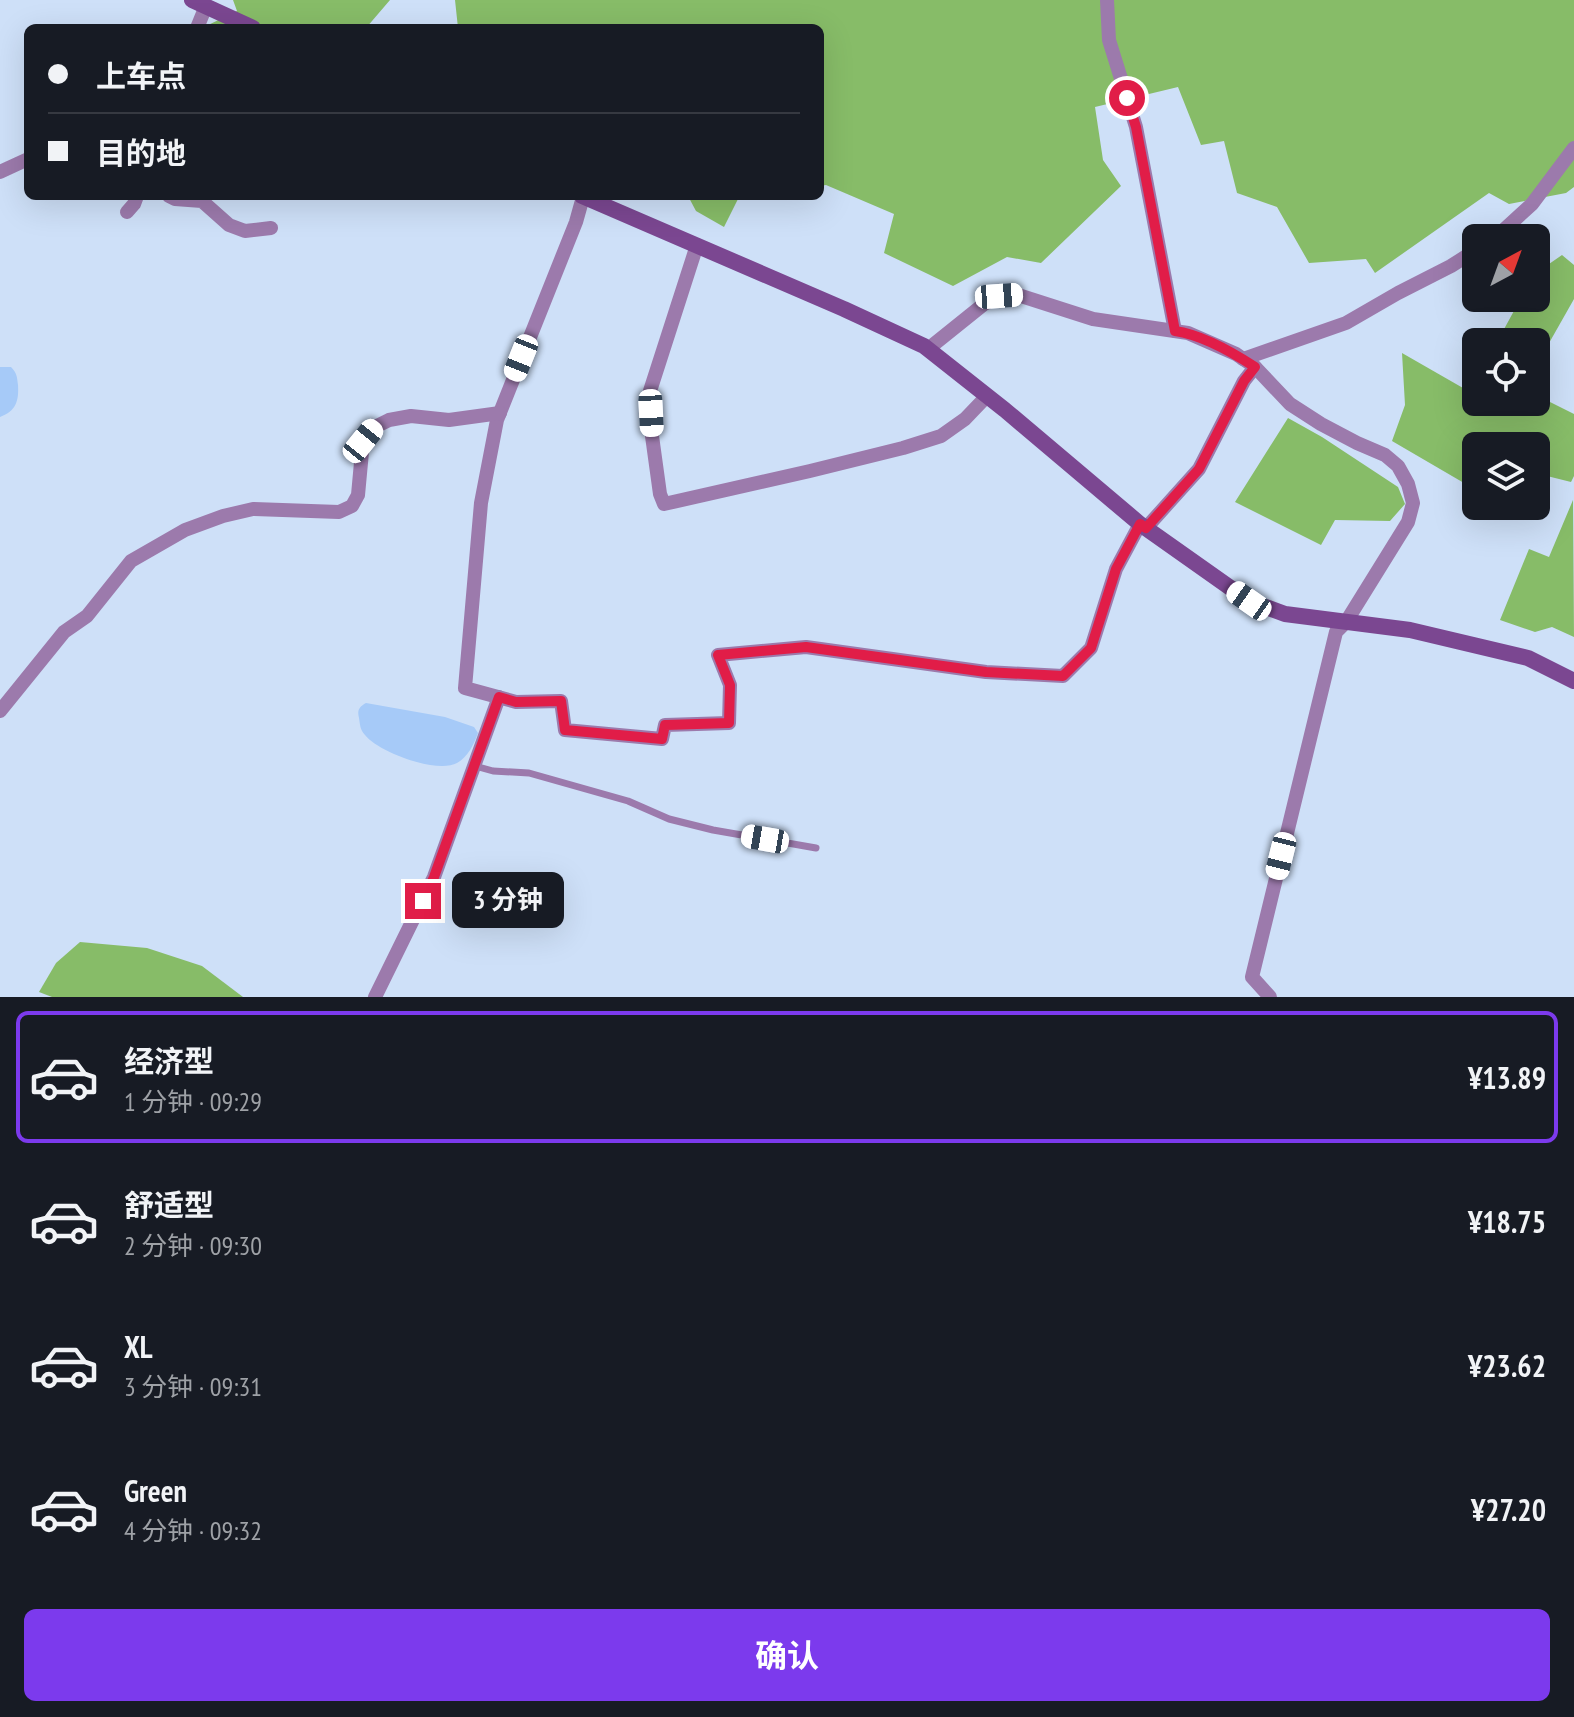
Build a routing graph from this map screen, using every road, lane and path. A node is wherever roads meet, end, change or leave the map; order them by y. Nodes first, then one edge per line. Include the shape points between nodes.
1 (1107, 0) edge
2 (207, 4) edge
3 (199, 24) edge
4 (245, 24) edge
5 (1574, 148) edge
6 (24, 161) edge
7 (0, 172) edge
8 (136, 200) edge
9 (188, 200) edge
10 (581, 200) edge
11 (591, 200) edge
12 (127, 212) dead end
13 (1513, 224) edge
14 (271, 228) dead end
15 (697, 245) junction
16 (1462, 259) edge
17 (1175, 331) junction
18 (928, 349) junction
19 (1249, 363) junction
20 (987, 396) junction
21 (500, 413) junction
22 (1143, 526) junction
23 (1346, 622) junction
24 (1574, 681) edge
25 (499, 697) junction
26 (0, 711) edge
27 (475, 766) junction
28 (816, 848) dead end
29 (375, 997) edge
30 (1270, 997) edge

1 - 17 street via 1109,40 1136,127
2 - 3 street
2 - 4 street
5 - 13 street
6 - 7 street
8 - 12 street
9 - 14 street via 202,201 229,225 245,231
10 - 21 street
11 - 15 street
15 - 18 street
15 - 20 street via 650,391 664,504 941,436
16 - 19 street via 1346,323
17 - 18 street via 1093,319 1015,294 984,304
17 - 19 street
18 - 20 street
19 - 22 street via 1199,469
19 - 23 street via 1290,404 1385,455 1408,484 1413,503 1408,522
20 - 22 street
21 - 25 street via 481,503 465,688
21 - 26 street via 389,420 363,441 358,495 352,506 339,512 238,512 185,530 131,561
22 - 23 street via 1249,601 1285,614
22 - 25 street via 1116,569 1091,648 1063,676 986,672 806,647 718,655 730,685 729,723 665,725 662,739 565,730 561,701
23 - 24 street via 1410,630 1528,658
23 - 30 street via 1336,632 1252,977
25 - 27 street
27 - 28 lane via 529,773 713,830
27 - 29 street via 434,877

